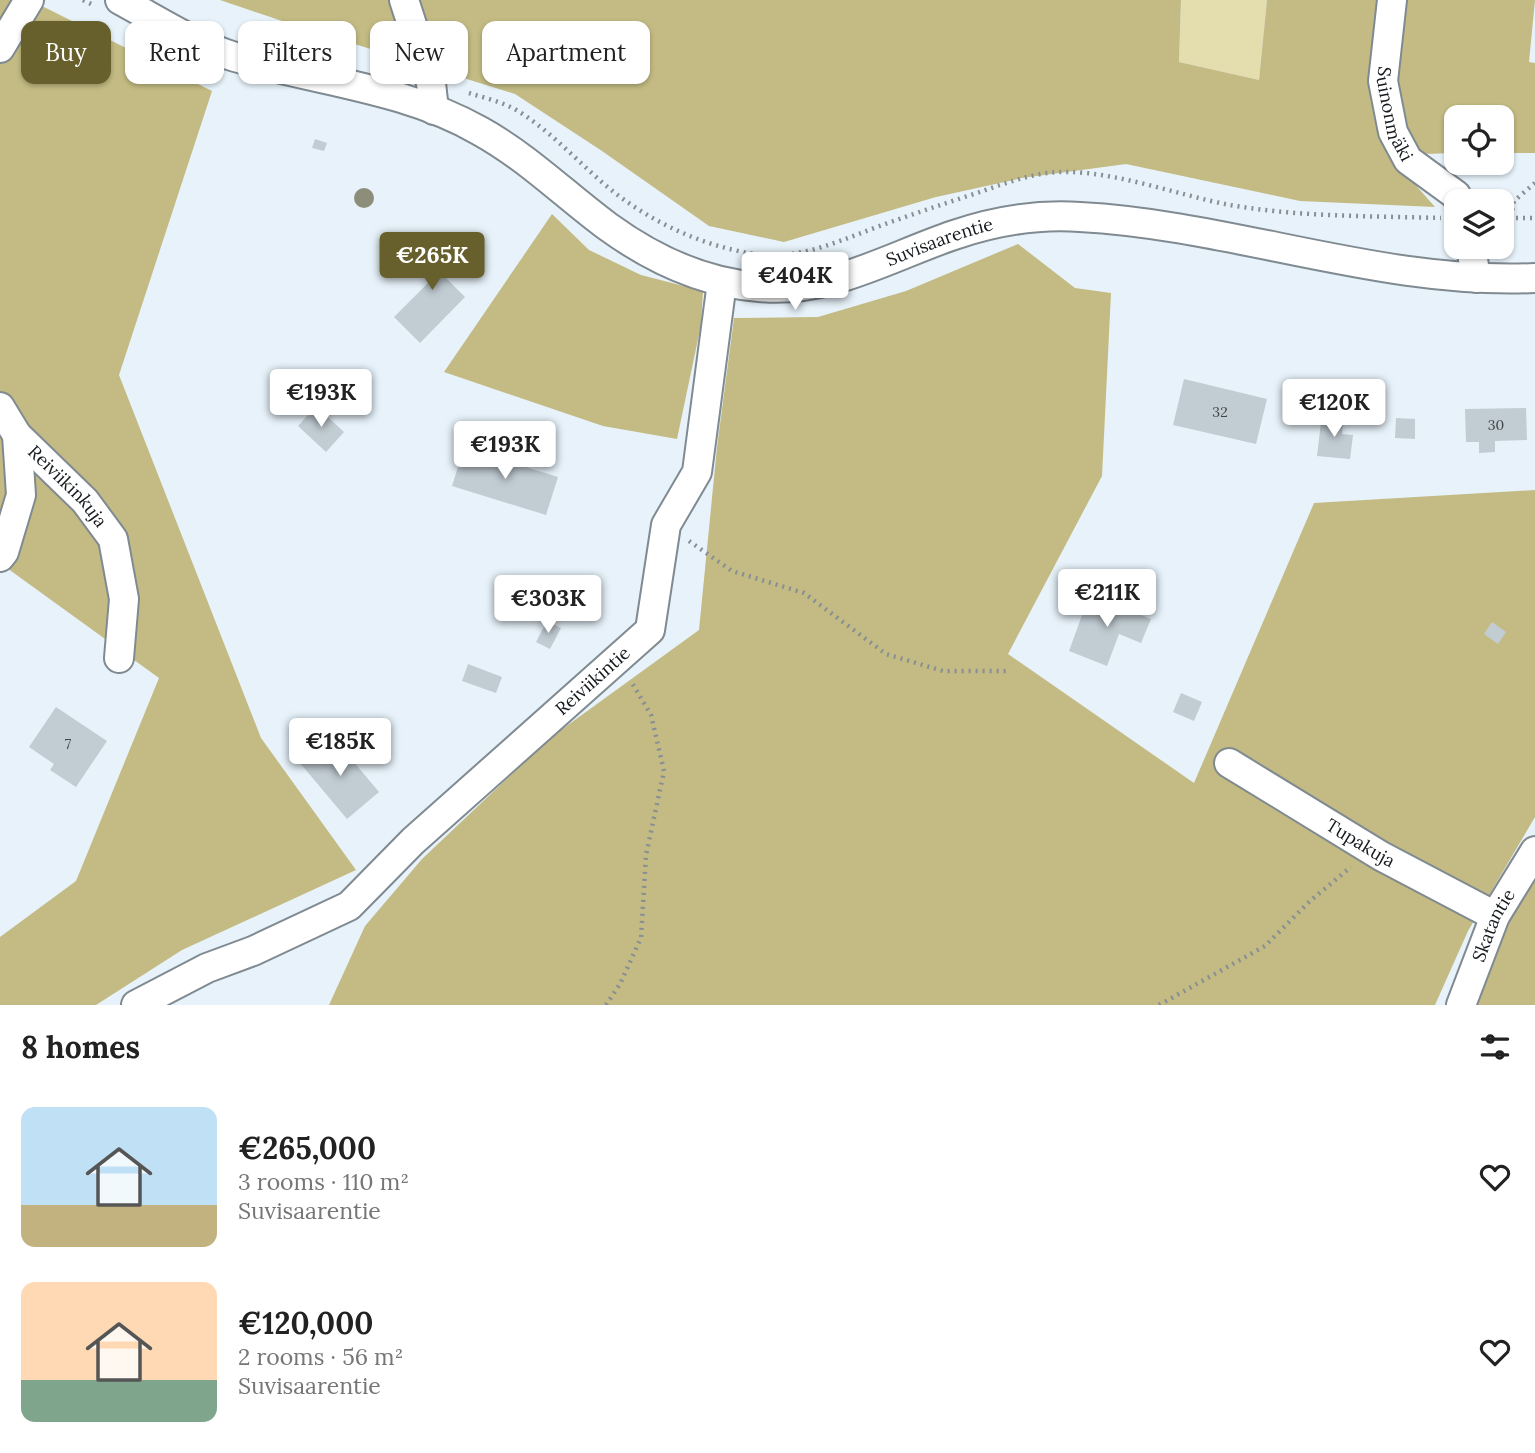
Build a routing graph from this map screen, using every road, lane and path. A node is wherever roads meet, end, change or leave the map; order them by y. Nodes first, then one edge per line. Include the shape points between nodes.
1 (29, 0) edge
2 (120, 0) edge
3 (404, 0) edge
4 (1392, 0) edge
5 (0, 48) edge
6 (432, 97) junction
7 (1535, 183) edge
8 (1448, 189) edge
9 (1514, 201) edge
10 (1444, 210) edge
11 (1514, 217) edge
12 (1535, 218) edge
13 (1473, 259) edge
14 (1476, 278) junction
15 (1535, 278) edge
16 (722, 282) junction
17 (0, 407) edge
18 (17, 435) junction
19 (666, 525) junction
20 (0, 557) edge
21 (119, 658) dead end
22 (618, 658) junction
23 (1006, 671) dead end
24 (1229, 763) dead end
25 (1535, 851) edge
26 (1381, 856) junction
27 (1496, 916) junction
28 (136, 1005) edge
29 (606, 1005) edge
30 (1159, 1005) edge
31 (1461, 1005) edge

1 - 5 street
2 - 6 street, Suvisaarentie via 232,56 363,87
3 - 6 street
4 - 8 street, Suinonmäki via 1384,81 1393,132 1408,160
6 - 10 path via 492,100 517,110 616,194 656,220 696,239 766,256 835,244 1022,178 1068,171 1231,205 1305,213
6 - 16 street, Suvisaarentie via 539,169 644,250
7 - 9 path
11 - 12 path
13 - 14 street
14 - 15 street, Suvisaarentie
14 - 16 street, Suvisaarentie via 1364,265 1160,225 1063,216 1011,220 956,234 834,281 760,288
16 - 19 street, Reiviikintie via 697,472
17 - 18 street, Reiviikinkuja
18 - 20 street via 21,495
18 - 21 street, Reiviikinkuja via 85,501 113,540 124,599
19 - 22 street, Reiviikintie via 650,630
19 - 23 path via 732,571 804,593 886,654 943,671
22 - 28 street, Reiviikintie via 413,841 349,906 207,968
22 - 29 path via 651,715 664,771 646,855 641,938
24 - 26 street, Tupakuja
25 - 27 street, Skatantie
26 - 27 street, Tupakuja
26 - 30 path via 1352,867 1265,946
27 - 31 street, Skatantie

